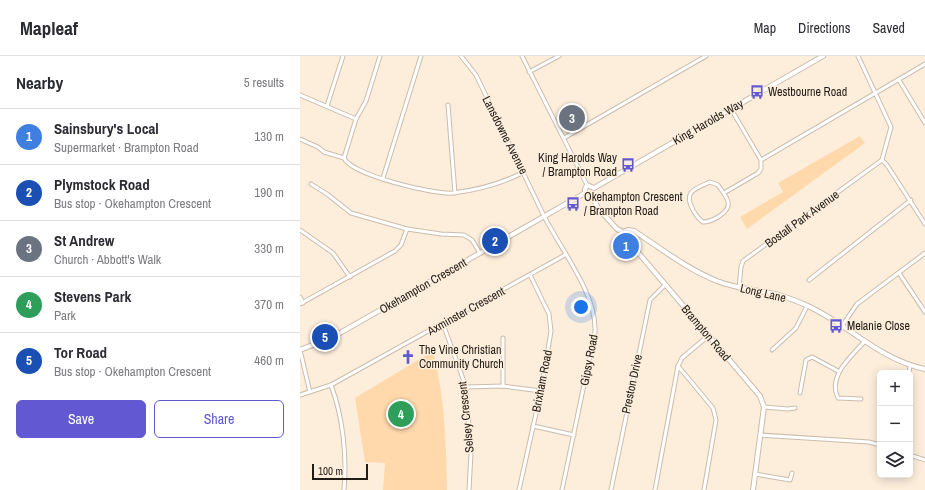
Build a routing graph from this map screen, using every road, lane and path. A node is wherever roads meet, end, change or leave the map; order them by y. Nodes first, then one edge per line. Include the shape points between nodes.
1 (343, 56) edge
2 (380, 56) edge
3 (421, 56) edge
4 (461, 56) edge
5 (522, 56) edge
6 (558, 56) edge
7 (706, 56) edge
8 (823, 56) edge
9 (858, 56) edge
10 (702, 57) edge
11 (925, 64) edge
12 (529, 72) junction
13 (898, 80) junction
14 (300, 95) edge
15 (875, 95) junction
16 (327, 106) junction
17 (448, 106) dead end
18 (731, 109) junction
19 (356, 119) junction
20 (925, 123) edge
21 (307, 137) dead end
22 (564, 138) junction
23 (300, 139) edge
24 (306, 142) junction
25 (344, 158) junction
26 (761, 160) junction
27 (882, 160) junction
28 (524, 172) junction
29 (383, 178) junction
30 (311, 184) dead end
31 (588, 185) junction
32 (594, 188) junction
33 (455, 192) junction
34 (585, 193) junction
35 (724, 193) junction
36 (592, 196) junction
37 (910, 200) junction
38 (544, 216) junction
39 (925, 224) edge
40 (407, 229) junction
41 (300, 230) edge
42 (623, 232) junction
43 (480, 253) junction
44 (925, 253) edge
45 (565, 255) junction
46 (899, 273) junction
47 (530, 275) junction
48 (350, 277) junction
49 (809, 280) dead end
50 (665, 285) junction
51 (739, 288) junction
52 (300, 297) edge
53 (301, 304) edge
54 (807, 306) junction
55 (925, 312) edge
56 (442, 324) junction
57 (842, 326) junction
58 (708, 336) junction
59 (503, 338) dead end
60 (864, 342) junction
61 (300, 350) edge
62 (772, 350) dead end
63 (678, 366) junction
64 (910, 366) junction
65 (925, 369) edge
66 (909, 370) edge
67 (838, 371) junction
68 (331, 385) junction
69 (503, 386) junction
70 (466, 387) junction
71 (310, 392) junction
72 (541, 392) junction
73 (800, 393) dead end
74 (300, 395) edge
75 (861, 399) dead end
76 (764, 407) junction
77 (795, 408) dead end
78 (533, 426) junction
79 (574, 435) junction
80 (760, 436) junction
81 (877, 444) edge
82 (913, 456) edge
83 (925, 460) edge
84 (792, 473) dead end
85 (755, 474) junction
86 (344, 490) edge
87 (469, 490) edge
88 (519, 490) edge
89 (562, 490) edge
90 (611, 490) edge
91 (655, 490) edge
92 (704, 490) edge
93 (753, 490) edge

1 - 16 street
2 - 19 street via 365,104
3 - 29 street
4 - 28 street, Lansdowne Avenue via 476,76
5 - 12 street
6 - 12 street
7 - 10 street
8 - 18 street, King Harolds Way
9 - 15 street
10 - 22 street
11 - 13 street
12 - 22 street
13 - 15 street
13 - 20 street
14 - 16 street
15 - 26 street
15 - 27 street via 891,128
16 - 19 street
17 - 33 street
18 - 26 street
18 - 32 street, King Harolds Way
19 - 25 street
21 - 24 street
22 - 31 street
23 - 24 street
24 - 25 street via 328,154
25 - 29 street via 356,170
26 - 35 street via 761,169 758,173
27 - 37 street
27 - 51 street, Bostall Park Avenue via 743,261
28 - 33 street via 505,182
28 - 38 street, Lansdowne Avenue
29 - 33 street via 411,187
30 - 40 street via 351,213
31 - 32 street
31 - 34 street
32 - 36 street
34 - 36 street
34 - 38 street, Okehampton Crescent
35 - 35 street via 729,203 728,209 709,222 701,221 688,202 691,192 710,182 718,185
36 - 42 street, Brampton Road via 606,217
37 - 39 street
37 - 49 street
38 - 43 street, Okehampton Crescent
38 - 45 street, Gipsy Road
40 - 43 street via 467,236
40 - 48 street via 401,245 395,252
41 - 48 street via 333,253
42 - 50 street, Brampton Road
42 - 51 street, Long Lane via 634,231 686,266
43 - 61 street, Okehampton Crescent via 333,337
44 - 46 street
45 - 47 street, Axminster Crescent
45 - 79 street, Gipsy Road via 588,297 596,323
46 - 55 street
46 - 57 street via 857,304
47 - 56 street, Axminster Crescent
47 - 72 street, Brixham Road via 549,314 551,331
48 - 53 street
50 - 58 street, Brampton Road
50 - 90 street, Preston Drive via 650,300
51 - 54 street, Long Lane via 781,296
52 - 53 street
54 - 57 street, Long Lane
54 - 62 street via 796,328
56 - 68 street, Axminster Crescent
56 - 70 street, Selsey Crescent
57 - 60 street, Long Lane
58 - 63 street via 682,358
58 - 76 street, Brampton Road via 760,396
59 - 69 street
60 - 64 street, Long Lane via 892,359
60 - 67 street
61 - 71 street
63 - 91 street
63 - 92 street via 713,408 716,420
64 - 65 street, Long Lane
64 - 66 street
67 - 73 street via 812,357 806,360
67 - 75 street via 834,391 838,398
68 - 71 street, Axminster Crescent
68 - 86 street via 342,431 345,459
69 - 70 street
69 - 72 street
70 - 87 street, Selsey Crescent via 471,453
71 - 74 street, Axminster Crescent
72 - 78 street, Brixham Road
76 - 77 street via 788,410
76 - 80 street
78 - 79 street
78 - 88 street, Brixham Road
79 - 89 street, Gipsy Road
80 - 81 street
80 - 85 street
82 - 83 street
84 - 85 street via 790,480
85 - 93 street

